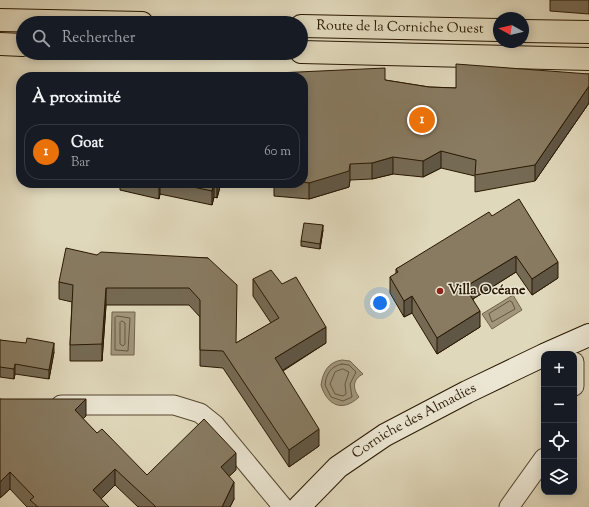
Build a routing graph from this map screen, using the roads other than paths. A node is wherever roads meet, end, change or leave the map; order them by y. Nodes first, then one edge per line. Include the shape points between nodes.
1 (0, 20) edge
2 (16, 20) edge
3 (308, 26) edge
4 (493, 30) edge
5 (529, 31) edge
6 (589, 32) edge
7 (0, 44) edge
8 (16, 45) edge
9 (308, 52) edge
10 (589, 58) edge
11 (589, 335) edge
12 (573, 351) edge
13 (541, 356) edge
14 (47, 404) edge
15 (543, 459) edge
16 (283, 507) edge
17 (299, 507) edge
18 (509, 507) edge

1 - 2 highway
3 - 4 highway, Route de la Corniche Ouest
5 - 6 highway
7 - 8 highway
9 - 10 highway, Route de la Corniche Ouest
11 - 12 street, Corniche des Almadies
13 - 17 street, Corniche des Almadies via 385,435 338,467
14 - 16 street via 174,405 200,413 215,425
15 - 18 street

